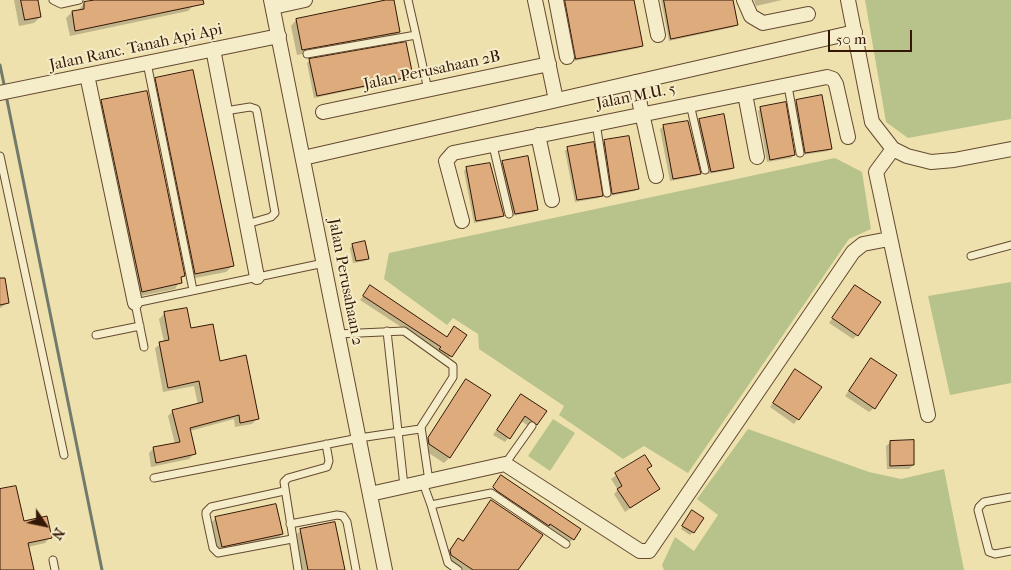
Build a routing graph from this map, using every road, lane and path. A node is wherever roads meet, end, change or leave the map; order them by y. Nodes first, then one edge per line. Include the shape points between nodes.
1 (54, 0) edge
2 (79, 0) edge
3 (305, 0) edge
4 (408, 0) edge
5 (535, 0) edge
6 (556, 0) edge
7 (651, 0) edge
8 (744, 0) edge
9 (848, 0) edge
10 (272, 3) edge
11 (808, 14) dead end
12 (855, 32) junction
13 (416, 34) junction
14 (658, 35) dead end
15 (279, 36) junction
16 (214, 49) junction
17 (307, 54) dead end
18 (567, 57) dead end
19 (147, 63) junction
20 (549, 64) junction
21 (87, 75) junction
22 (635, 82) junction
23 (788, 86) junction
24 (428, 90) junction
25 (0, 94) edge
26 (745, 94) junction
27 (556, 100) junction
28 (690, 104) junction
29 (226, 111) junction
30 (323, 112) dead end
31 (643, 114) junction
32 (596, 123) junction
33 (538, 135) junction
34 (848, 137) dead end
35 (492, 146) junction
36 (893, 149) junction
37 (1011, 149) edge
38 (800, 153) dead end
39 (0, 156) edge
40 (757, 157) dead end
41 (303, 158) junction
42 (705, 170) dead end
43 (656, 176) dead end
44 (607, 192) dead end
45 (552, 200) dead end
46 (509, 214) dead end
47 (462, 221) dead end
48 (247, 224) junction
49 (889, 238) junction
50 (1011, 245) edge
51 (972, 256) dead end
52 (324, 263) junction
53 (257, 277) junction
54 (192, 290) junction
55 (135, 302) junction
56 (140, 326) junction
57 (387, 331) junction
58 (338, 334) junction
59 (96, 335) dead end
60 (144, 347) dead end
61 (928, 416) dead end
62 (532, 426) dead end
63 (420, 429) junction
64 (398, 432) junction
65 (359, 438) junction
66 (326, 444) junction
67 (64, 455) dead end
68 (505, 464) junction
69 (154, 478) dead end
70 (426, 482) junction
71 (404, 486) junction
72 (284, 491) junction
73 (370, 494) junction
74 (1011, 497) edge
75 (431, 505) junction
76 (290, 524) junction
77 (292, 540) junction
78 (566, 544) dead end
79 (1011, 551) edge
80 (53, 560) dead end
81 (448, 563) junction
82 (54, 570) edge
83 (298, 570) edge
84 (356, 570) edge
85 (385, 570) edge
86 (443, 570) edge
87 (458, 570) edge

1 - 2 lane via 61,4
3 - 10 street
4 - 13 lane
5 - 20 street
6 - 18 street
7 - 14 street
8 - 11 street via 751,16 763,23
9 - 12 street
10 - 15 street, Jalan Perusahaan 2
12 - 22 street
12 - 36 street via 872,122
13 - 17 lane
13 - 24 lane
15 - 16 street, Jalan Ranc. Tanah Api Api
15 - 41 street, Jalan Perusahaan 2
16 - 19 street, Jalan Ranc. Tanah Api Api
16 - 29 street
19 - 21 street, Jalan Ranc. Tanah Api Api
19 - 54 lane
20 - 24 street, Jalan Perusahaan 2B
20 - 27 street
21 - 25 street, Jalan Ranc. Tanah Api Api
21 - 55 street
22 - 27 street
22 - 31 street
23 - 26 street, Jalan M.U. 5
23 - 34 street, Jalan M.U. 5 via 827,77 833,79
23 - 38 lane
24 - 30 street, Jalan Perusahaan 2B
26 - 28 street, Jalan M.U. 5
26 - 40 street
27 - 41 street
28 - 31 street, Jalan M.U. 5
28 - 42 lane
29 - 48 street
29 - 48 lane via 250,107 258,112 275,213
31 - 32 street, Jalan M.U. 5
31 - 43 street
32 - 33 street, Jalan M.U. 5
32 - 44 lane
33 - 35 street, Jalan M.U. 5
33 - 45 street
35 - 46 lane
35 - 47 street, Jalan M.U. 5 via 448,156 446,161
36 - 37 street via 931,162
36 - 49 street via 876,172
39 - 67 lane
41 - 52 street, Jalan Perusahaan 2
48 - 53 street
49 - 61 street
49 - 68 street via 863,244 853,252 649,551 640,552
50 - 51 lane
52 - 53 lane
52 - 58 street, Jalan Perusahaan 2
53 - 54 lane
54 - 55 lane
55 - 56 lane
56 - 59 lane
56 - 60 lane
57 - 58 lane
57 - 63 lane via 404,331 454,369 453,377
57 - 64 lane
58 - 65 street, Jalan Perusahaan 2
62 - 68 lane
63 - 64 lane
63 - 70 lane
64 - 65 lane
64 - 71 lane
65 - 66 lane
65 - 73 street, Jalan Perusahaan 2
66 - 69 lane
66 - 72 lane via 328,467 286,479
68 - 70 street
70 - 71 street
70 - 75 lane
71 - 73 street
72 - 76 lane
72 - 77 lane via 212,508 206,515 213,548 218,553
73 - 85 street, Jalan Perusahaan 2
74 - 79 lane via 984,502 978,510 989,552
75 - 78 lane via 491,493
75 - 81 lane
76 - 77 lane
76 - 84 lane via 343,516
77 - 83 lane
80 - 82 lane
81 - 86 lane
81 - 87 lane

